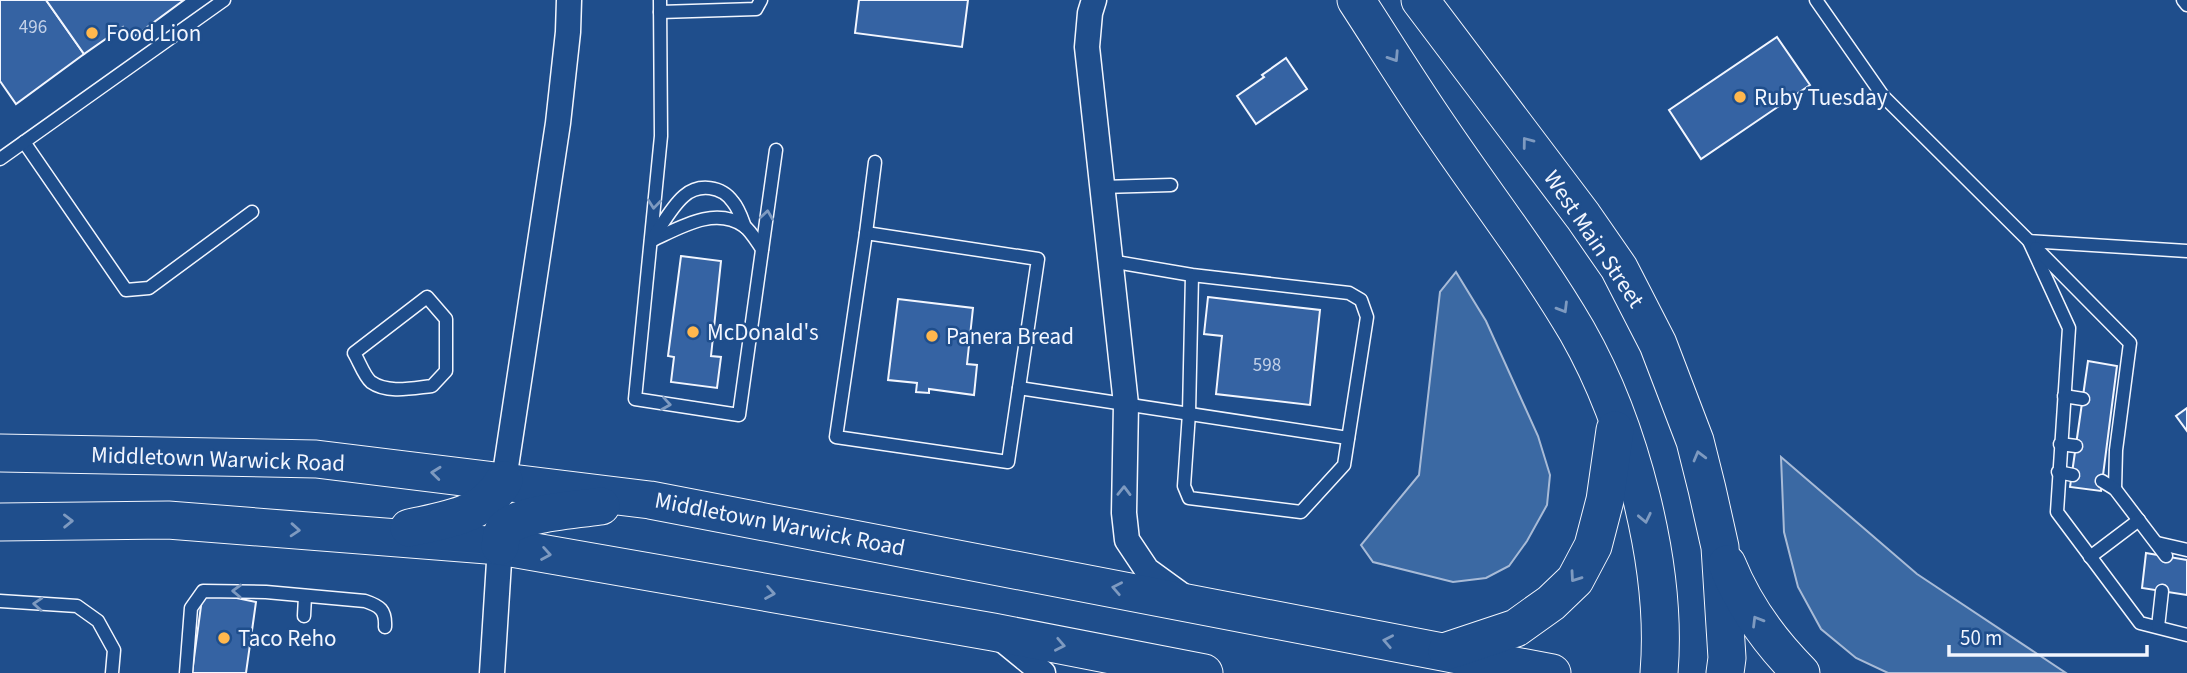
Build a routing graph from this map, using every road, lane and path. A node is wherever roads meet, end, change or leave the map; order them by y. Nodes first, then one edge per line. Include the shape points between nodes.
1 (224, 0) edge
2 (569, 0) edge
3 (761, 0) edge
4 (1094, 0) edge
5 (1356, 0) edge
6 (1420, 0) edge
7 (1816, 0) edge
8 (2183, 0) edge
9 (2187, 5) edge
10 (660, 6) edge
11 (24, 142) junction
12 (776, 150) dead end
13 (0, 159) edge
14 (875, 162) dead end
15 (1171, 185) dead end
16 (1102, 187) junction
17 (252, 212) dead end
18 (745, 227) junction
19 (866, 233) junction
20 (650, 241) junction
21 (2029, 241) junction
22 (762, 249) junction
23 (2187, 251) edge
24 (1110, 261) junction
25 (1192, 275) junction
26 (446, 319) joint
27 (1019, 387) junction
28 (2064, 396) junction
29 (2083, 399) dead end
30 (1126, 404) junction
31 (1189, 413) junction
32 (1616, 418) junction
33 (1348, 438) junction
34 (2060, 444) junction
35 (2076, 446) dead end
36 (0, 453) edge
37 (2058, 472) junction
38 (2073, 475) dead end
39 (504, 481) junction
40 (2102, 481) dead end
41 (2115, 489) junction
42 (650, 500) junction
43 (2138, 520) junction
44 (0, 522) edge
45 (370, 536) junction
46 (2157, 543) junction
47 (499, 546) junction
48 (1720, 547) junction
49 (2187, 550) edge
50 (2090, 556) junction
51 (2166, 556) dead end
52 (2162, 591) dead end
53 (305, 596) junction
54 (0, 601) edge
55 (1193, 603) junction
56 (304, 616) dead end
57 (385, 627) dead end
58 (2158, 627) junction
59 (993, 632) junction
60 (2187, 635) edge
61 (1444, 652) junction
62 (112, 673) edge
63 (186, 673) edge
64 (492, 673) edge
65 (1043, 673) edge
66 (1204, 673) edge
67 (1552, 673) edge
68 (1659, 673) edge
69 (1725, 673) edge
70 (1801, 673) edge

1 - 11 lane
2 - 39 street via 558,123
3 - 10 lane via 755,9
4 - 16 street via 1087,47
5 -> 32 main road via 1555,294
48 -> 6 main road, West Main Street via 1695,441 1638,302 1583,216
7 - 21 lane via 1883,96
8 - 9 lane
10 -> 20 lane via 661,136
11 - 13 lane
11 - 17 lane via 126,290 149,288
22 -> 12 lane
14 - 19 lane
15 - 16 lane
16 - 24 street
18 - 20 lane via 725,218 706,218
18 - 20 lane via 733,201 722,191 699,188 685,195
18 - 22 lane
19 - 27 lane via 1038,259
19 - 27 lane via 836,437 1008,462
20 -> 22 lane via 635,399 739,415
21 - 23 lane
21 - 28 lane via 2068,328
21 - 41 lane via 2130,343 2111,449
24 - 25 lane
24 - 30 street
25 - 31 lane
25 - 33 lane via 1349,293 1361,300 1367,317
26 - 26 lane via 446,371 432,386 401,389 369,381 354,353 427,297
27 - 30 lane
28 - 29 lane
28 - 34 lane
30 - 31 lane
55 -> 30 street via 1147,570 1127,540
31 - 33 lane
31 - 33 lane via 1184,486 1189,498 1301,512 1344,465
32 -> 61 main road via 1605,500 1593,546 1576,580 1516,628
32 -> 68 main road via 1650,544 1658,597
34 - 35 lane
34 - 37 lane
39 -> 36 main road, Middletown Warwick Road via 316,459
37 - 38 lane
37 - 50 lane via 2057,512
39 - 42 main road, Middletown Warwick Road
39 - 45 main road via 479,509
40 - 41 lane
41 - 43 lane
42 - 47 main road via 539,514 514,522 504,530
55 -> 42 main road, Middletown Warwick Road
43 - 46 lane
43 - 50 lane
44 -> 45 main road via 168,520
45 - 47 main road
46 - 49 lane
46 - 51 lane
47 -> 59 main road
47 - 64 street
48 - 69 main road, West Main Street
70 -> 48 main road via 1765,633
50 - 58 lane via 2140,623
52 - 58 lane
53 - 56 lane
53 - 57 lane via 379,606 386,614
53 -> 63 lane via 203,591 191,608
62 -> 54 lane via 114,650 98,621 77,607
61 -> 55 main road, Middletown Warwick Road
58 - 60 lane
59 - 65 street
59 -> 66 main road
61 - 67 main road, Middletown Warwick Road

